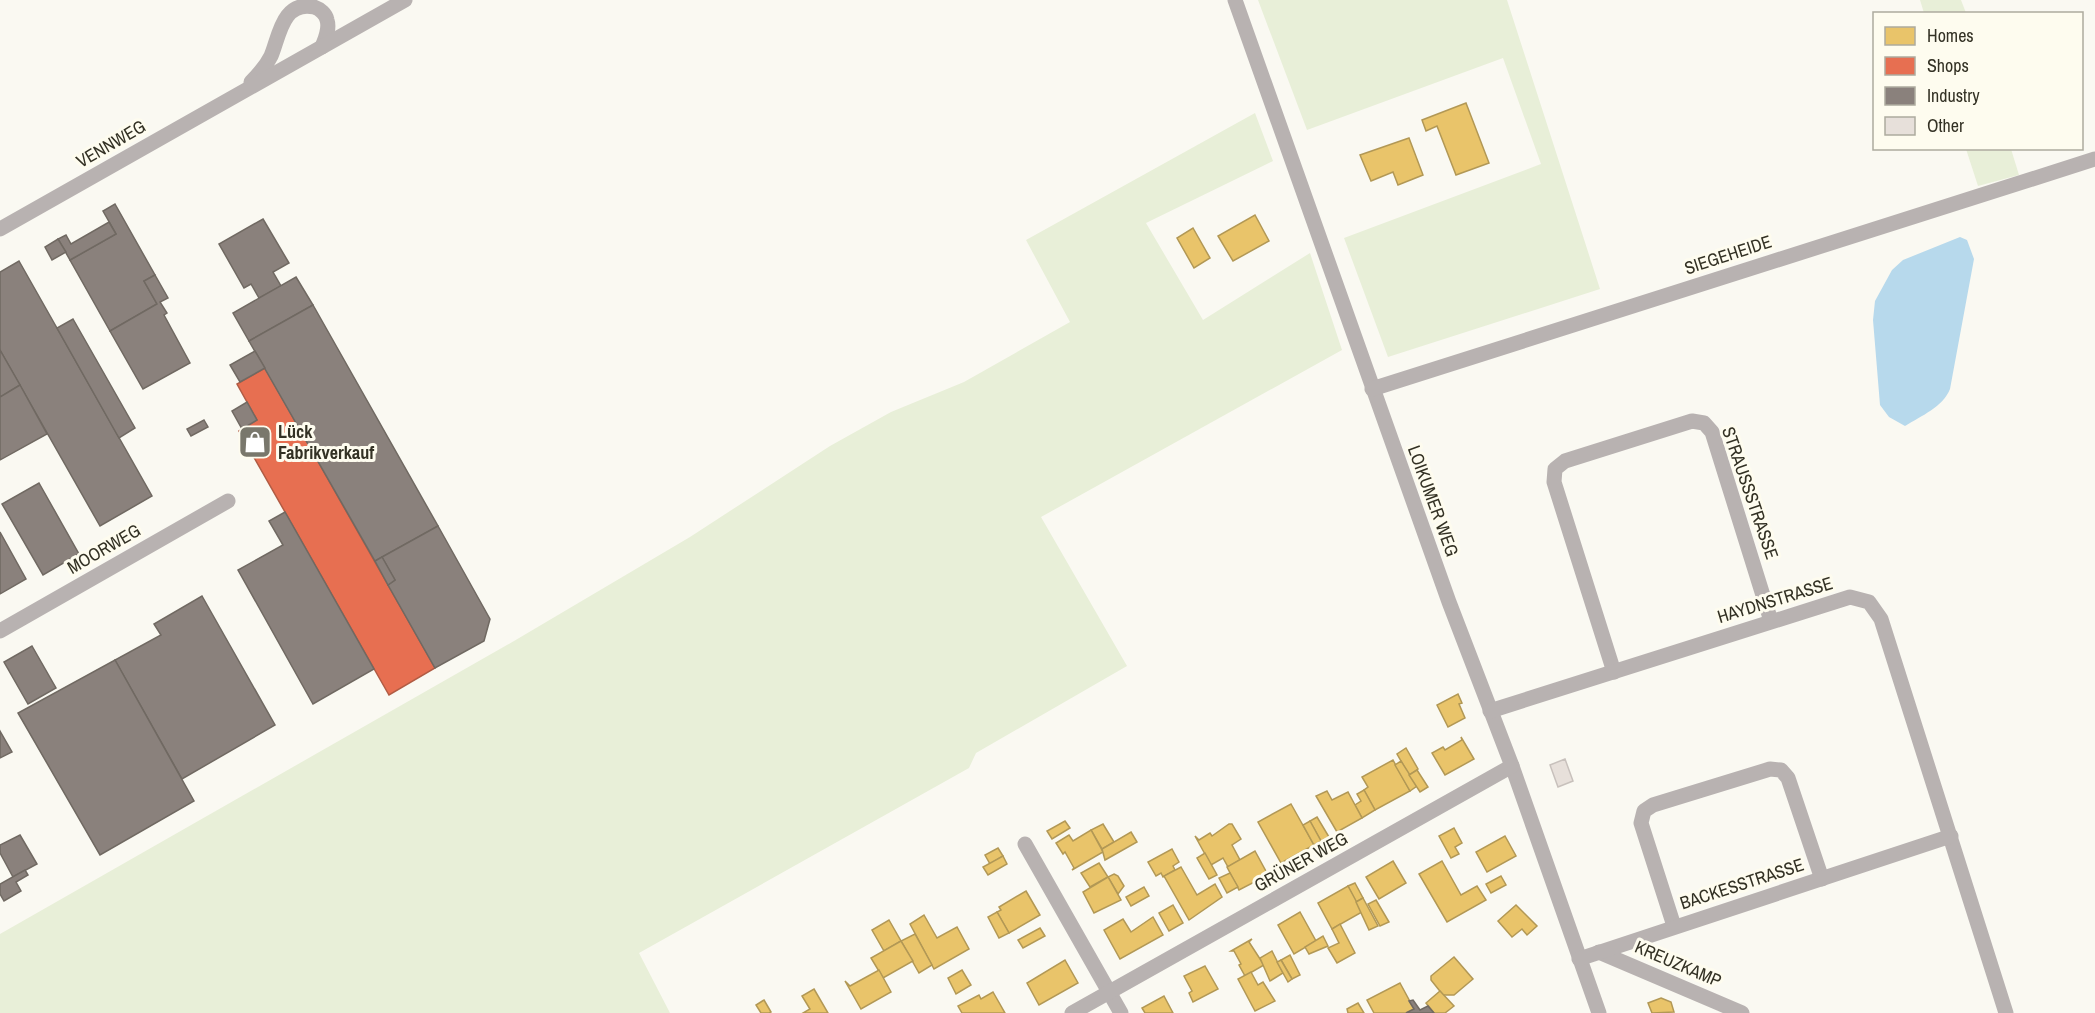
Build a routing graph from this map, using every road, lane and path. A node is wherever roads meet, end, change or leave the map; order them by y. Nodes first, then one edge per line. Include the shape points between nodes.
1 (405, 0) edge
2 (1235, 0) edge
3 (322, 47) junction
4 (241, 93) junction
5 (2095, 159) edge
6 (0, 229) edge
7 (1372, 389) junction
8 (228, 501) dead end
9 (1771, 621) junction
10 (0, 631) edge
11 (1614, 672) junction
12 (1490, 711) junction
13 (1512, 766) junction
14 (1952, 836) junction
15 (1025, 844) dead end
16 (1822, 879) junction
17 (1674, 927) junction
18 (1599, 952) junction
19 (1579, 959) junction
20 (1108, 992) junction
21 (1072, 1013) edge
22 (1121, 1013) edge
23 (1599, 1013) edge
24 (1742, 1013) edge
25 (2006, 1013) edge

1 - 3 street, VENNWEG
2 - 7 street, LOIKUMER WEG
3 - 4 street, VENNWEG
3 - 4 street, VENNWEG via 328,31 327,18 319,9 301,6 288,13 279,24 267,64
4 - 6 street, VENNWEG
5 - 7 street, SIEGEHEIDE
7 - 12 street, LOIKUMER WEG
8 - 10 street, MOORWEG
9 - 11 street, HAYDNSTRASSE
9 - 11 street, STRAUSSSTRASSE via 1712,432 1704,423 1692,421 1565,461 1554,469 1554,482
9 - 14 street, HAYDNSTRASSE via 1850,597 1869,602 1881,619
11 - 12 street, HAYDNSTRASSE
12 - 13 street, LOIKUMER WEG
13 - 19 street, LOIKUMER WEG
13 - 20 street, GRÜNER WEG
14 - 16 street, BACKESSTRASSE
14 - 25 street, HAYDNSTRASSE
15 - 20 street
16 - 17 street, BACKESSTRASSE
16 - 17 street, BACKESSTRASSE via 1788,778 1781,770 1770,769 1653,805 1644,811 1641,823
17 - 18 street, BACKESSTRASSE
18 - 19 street, BACKESSTRASSE
18 - 24 street, KREUZKAMP
19 - 23 street, LOIKUMER WEG
20 - 21 street, GRÜNER WEG
20 - 22 street

